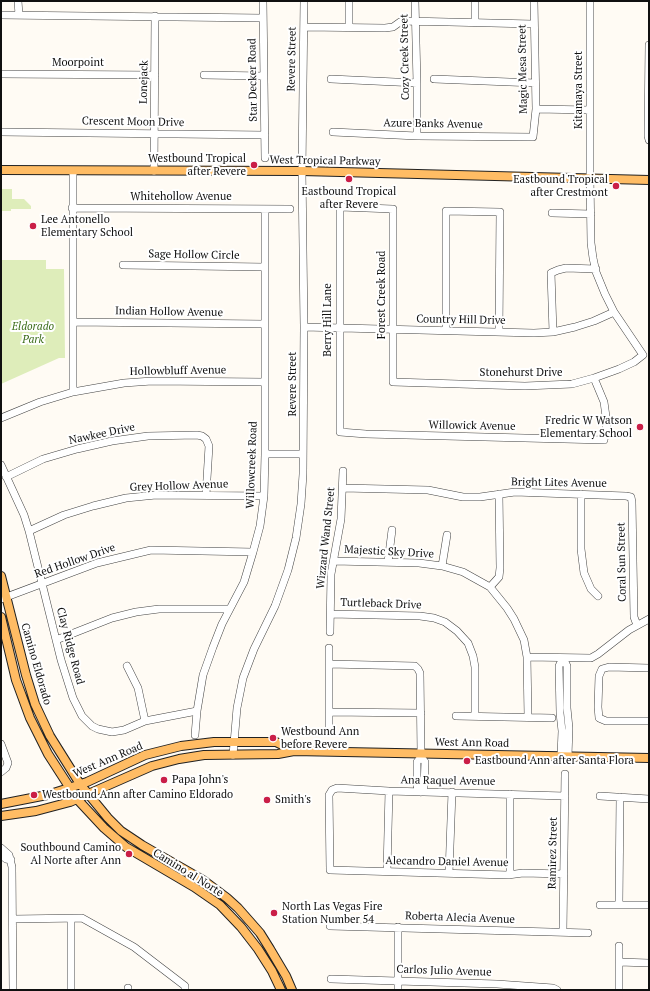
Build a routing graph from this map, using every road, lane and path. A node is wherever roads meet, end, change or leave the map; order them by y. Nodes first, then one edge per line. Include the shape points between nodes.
1 (18, 1) edge
2 (263, 1) edge
3 (304, 1) edge
4 (349, 1) edge
5 (415, 1) edge
6 (475, 1) edge
7 (534, 1) edge
8 (590, 1) edge
9 (1, 15) edge
10 (19, 15) junction
11 (155, 16) junction
12 (263, 18) junction
13 (415, 21) junction
14 (475, 23) junction
15 (534, 24) junction
16 (304, 27) junction
17 (349, 28) junction
18 (649, 45) edge
19 (1, 74) edge
20 (155, 75) junction
21 (204, 75) dead end
22 (264, 76) junction
23 (331, 79) dead end
24 (434, 79) dead end
25 (649, 80) edge
26 (417, 83) junction
27 (535, 83) junction
28 (536, 109) junction
29 (590, 110) junction
30 (1, 132) edge
31 (333, 132) dead end
32 (154, 134) junction
33 (265, 135) junction
34 (417, 136) junction
35 (533, 138) joint
36 (649, 140) edge
37 (265, 158) dead end
38 (1, 170) edge
39 (72, 171) junction
40 (154, 171) junction
41 (302, 171) junction
42 (590, 178) junction
43 (649, 180) edge
44 (72, 208) junction
45 (265, 209) junction
46 (290, 209) dead end
47 (393, 209) joint
48 (552, 212) dead end
49 (591, 214) junction
50 (123, 266) dead end
51 (265, 267) junction
52 (596, 269) junction
53 (614, 312) junction
54 (73, 322) junction
55 (265, 324) junction
56 (304, 327) junction
57 (339, 328) junction
58 (393, 330) junction
59 (446, 330) junction
60 (499, 331) junction
61 (553, 332) junction
62 (643, 355) joint
63 (594, 378) junction
64 (265, 382) junction
65 (394, 382) joint
66 (73, 392) junction
67 (1, 418) edge
68 (340, 432) joint
69 (265, 454) junction
70 (303, 454) junction
71 (1, 465) edge
72 (343, 471) dead end
73 (6, 477) junction
74 (343, 488) junction
75 (499, 494) junction
76 (581, 494) junction
77 (206, 495) junction
78 (264, 496) junction
79 (631, 497) joint
80 (392, 530) dead end
81 (30, 531) junction
82 (447, 535) dead end
83 (254, 552) junction
84 (334, 561) junction
85 (388, 562) junction
86 (442, 566) junction
87 (1, 576) edge
88 (43, 583) junction
89 (490, 588) junction
90 (598, 596) dead end
91 (3, 598) edge
92 (229, 609) junction
93 (331, 614) junction
94 (1, 617) edge
95 (649, 619) edge
96 (637, 625) junction
97 (330, 632) dead end
98 (56, 640) junction
99 (329, 648) dead end
100 (527, 657) junction
101 (563, 658) junction
102 (329, 664) junction
103 (127, 666) dead end
104 (649, 668) edge
105 (197, 711) junction
106 (329, 712) junction
107 (421, 714) junction
108 (456, 716) dead end
109 (475, 716) junction
110 (528, 718) junction
111 (552, 718) dead end
112 (145, 721) junction
113 (649, 721) edge
114 (329, 727) dead end
115 (195, 735) dead end
116 (234, 742) junction
117 (1, 744) edge
118 (294, 751) junction
119 (233, 755) junction
120 (421, 755) junction
121 (565, 756) junction
122 (649, 758) edge
123 (4, 770) edge
124 (565, 774) dead end
125 (80, 784) junction
126 (69, 788) junction
127 (389, 791) junction
128 (421, 792) junction
129 (452, 792) junction
130 (510, 794) junction
131 (87, 795) junction
132 (565, 796) junction
133 (600, 796) dead end
134 (620, 797) junction
135 (77, 799) junction
136 (649, 799) edge
137 (1, 804) edge
138 (1, 816) edge
139 (1, 848) edge
140 (132, 851) junction
141 (1, 855) edge
142 (10, 860) junction
143 (174, 863) junction
144 (330, 870) joint
145 (387, 872) junction
146 (170, 873) junction
147 (449, 873) junction
148 (564, 874) junction
149 (510, 875) junction
150 (203, 880) junction
151 (619, 904) junction
152 (600, 905) dead end
153 (649, 905) edge
154 (13, 919) junction
155 (71, 919) junction
156 (330, 926) dead end
157 (398, 927) junction
158 (563, 932) junction
159 (588, 933) dead end
160 (619, 946) dead end
161 (619, 962) junction
162 (649, 963) edge
163 (330, 979) dead end
164 (398, 981) junction
165 (13, 990) edge
166 (71, 990) edge
167 (185, 990) edge
168 (281, 990) edge
169 (292, 990) edge
170 (398, 990) edge
171 (557, 990) edge
172 (619, 990) edge

1 - 10 street
2 - 12 street, Star Decker Road
3 - 16 street, Revere Street
4 - 17 street
5 - 13 street, Cozy Creek Street
6 - 14 street
7 - 15 street, Magic Mesa Street
8 - 29 street, Kitamaya Street
9 - 10 street
10 - 11 street
11 - 12 street
11 - 20 street, Lonejack
12 - 22 street, Star Decker Road
13 - 14 street
13 - 17 street via 400,22 385,28
13 - 26 street, Cozy Creek Street
14 - 15 street
15 - 27 street, Magic Mesa Street
16 - 17 street
16 - 41 street, Revere Street
18 - 25 street
19 - 20 street, Moorpoint
20 - 32 street, Lonejack
21 - 22 street
22 - 33 street, Star Decker Road
23 - 26 street
24 - 27 street
25 - 36 street
26 - 34 street, Cozy Creek Street
27 - 28 street, Magic Mesa Street
28 - 29 street
28 - 35 street, Magic Mesa Street
29 - 42 street, Kitamaya Street
30 - 32 street, Crescent Moon Drive
31 - 34 street, Azure Banks Avenue
32 - 33 street, Crescent Moon Drive
32 - 40 street, Lonejack
33 - 37 street, Star Decker Road
34 - 35 street, Azure Banks Avenue
38 - 39 main road, West Tropical Parkway
39 - 40 main road, West Tropical Parkway
39 - 44 street
40 - 41 main road, West Tropical Parkway
41 - 42 main road, West Tropical Parkway
41 - 56 street, Revere Street
42 - 43 main road, West Tropical Parkway
42 - 49 street, Kitamaya Street
44 - 45 street, Whitehollow Avenue
44 - 54 street
45 - 46 street, Whitehollow Avenue
45 - 51 street, Willowcreek Road
47 - 57 street, Berry Hill Lane via 340,207
47 - 58 street, Forest Creek Road
48 - 49 street
49 - 52 street, Kitamaya Street via 591,243
50 - 51 street, Sage Hollow Circle
51 - 55 street, Willowcreek Road
52 - 53 street, Kitamaya Street via 604,294
52 - 61 street via 566,268 551,273
53 - 61 street, Country Hill Drive via 594,321
53 - 62 street, Kitamaya Street
54 - 55 street, Indian Hollow Avenue
54 - 66 street
55 - 64 street, Willowcreek Road
56 - 57 street, Country Hill Drive
56 - 70 street, Revere Street
57 - 58 street, Country Hill Drive
57 - 68 street, Berry Hill Lane
58 - 59 street, Country Hill Drive
58 - 65 street, Forest Creek Road
59 - 60 street, Country Hill Drive
59 - 60 street via 446,211 500,212
60 - 61 street, Country Hill Drive
62 - 63 street, Stonehurst Drive via 634,362
63 - 65 street, Stonehurst Drive via 572,384 532,386
63 - 68 street, Willowick Avenue via 604,402 607,424 604,440
64 - 66 street, Hollowbluff Avenue via 152,381
64 - 69 street, Willowcreek Road
66 - 67 street, Hollowbluff Avenue
69 - 70 street
69 - 78 street, Willowcreek Road
70 - 116 street, Revere Street via 301,504 293,555 275,606 243,678
71 - 73 street, Clay Ridge Road
72 - 74 street, Wizzard Wand Street
73 - 77 street, Nawkee Drive via 43,460 112,441 148,436 197,434 206,438 209,446
73 - 81 street, Clay Ridge Road
74 - 75 street, Bright Lites Avenue via 428,490 463,497
74 - 84 street, Wizzard Wand Street
75 - 76 street, Bright Lites Avenue
75 - 89 street via 500,568 499,577
76 - 79 street, Bright Lites Avenue
76 - 90 street via 581,550 584,573 591,589
77 - 78 street, Grey Hollow Avenue
77 - 81 street, Grey Hollow Avenue via 126,498 64,515
78 - 83 street, Willowcreek Road
79 - 96 street, Coral Sun Street via 634,617
80 - 85 street
81 - 88 street, Clay Ridge Road
82 - 86 street
83 - 88 street, Red Hollow Drive via 151,550 97,563
83 - 92 street, Willowcreek Road via 244,582
84 - 85 street, Majestic Sky Drive
84 - 93 street, Wizzard Wand Street via 331,574
85 - 86 street, Majestic Sky Drive
86 - 89 street, Majestic Sky Drive via 463,572
87 - 91 main road, Camino Eldorado
88 - 91 street, Red Hollow Drive
88 - 98 street, Clay Ridge Road
89 - 100 street, Majestic Sky Drive via 514,619 524,640
91 - 125 main road, Camino Eldorado via 35,704 50,736
92 - 98 street via 159,609 136,612 112,618
92 - 105 street, Willowcreek Road via 203,675
93 - 97 street, Wizzard Wand Street
93 - 109 street, Turtleback Drive via 420,616 445,622 458,630 468,643 473,656
94 - 126 main road, Camino Eldorado via 22,700 48,754
95 - 96 street
96 - 101 street via 591,658
98 - 112 street, Clay Ridge Road via 73,698 87,722 98,729 112,732
99 - 102 street
100 - 101 street
100 - 110 street, Majestic Sky Drive
101 - 121 street via 559,666
102 - 106 street
102 - 107 street via 414,666 420,673
103 - 112 street via 138,688
104 - 113 street via 602,669 598,707 599,718 606,721
105 - 112 street, Clay Ridge Road
105 - 115 street, Willowcreek Road
106 - 107 street
106 - 114 street
107 - 120 street
108 - 109 street
109 - 110 street
110 - 111 street
116 - 118 main road, West Ann Road via 276,742
116 - 119 street, Revere Street
116 - 125 main road, West Ann Road via 197,743 158,751
117 - 123 street via 8,763
118 - 119 main road, West Ann Road
118 - 120 main road, West Ann Road
119 - 131 main road, West Ann Road via 195,756 160,764
120 - 121 main road, West Ann Road
120 - 128 street via 425,762 424,787
121 - 122 main road, West Ann Road
124 - 132 street, Ramirez Street
125 - 126 main road, West Ann Road
125 - 131 main road, Camino Eldorado
126 - 135 main road, Camino al Norte
126 - 137 main road, West Ann Road
127 - 128 street, Ana Raquel Avenue
127 - 144 street, Ana Raquel Avenue via 337,788 332,790 329,795
127 - 145 street
128 - 129 street, Ana Raquel Avenue
129 - 130 street, Ana Raquel Avenue
129 - 147 street
130 - 132 street, Ana Raquel Avenue
130 - 149 street
131 - 135 main road, West Ann Road
131 - 143 main road, Camino al Norte via 121,831
132 - 148 street, Ramirez Street
133 - 134 street
134 - 136 street
134 - 151 street
135 - 138 main road, West Ann Road via 36,811
135 - 140 main road, Camino al Norte via 110,835
139 - 142 street via 9,855
140 - 143 main road via 161,862
140 - 146 main road, Camino al Norte
141 - 142 street
142 - 154 street
143 - 150 main road, Camino al Norte
144 - 145 street, Alecandro Daniel Avenue
145 - 147 street, Alecandro Daniel Avenue
146 - 150 main road via 176,870 195,880
146 - 168 main road, Camino al Norte via 220,905 247,933 266,960
147 - 149 street, Alecandro Daniel Avenue
148 - 149 street, Alecandro Daniel Avenue
148 - 158 street, Ramirez Street
150 - 169 main road, Camino al Norte via 227,898 260,933 279,962
151 - 152 street
151 - 153 street
154 - 155 street
154 - 165 street
155 - 166 street
155 - 167 street via 82,918 134,947 186,986
156 - 157 street, Roberta Alecia Avenue
157 - 158 street, Roberta Alecia Avenue
157 - 164 street
158 - 159 street, Roberta Alecia Avenue
160 - 161 street
161 - 162 street
161 - 172 street
163 - 164 street, Carlos Julio Avenue
164 - 170 street
164 - 171 street, Carlos Julio Avenue via 497,984

